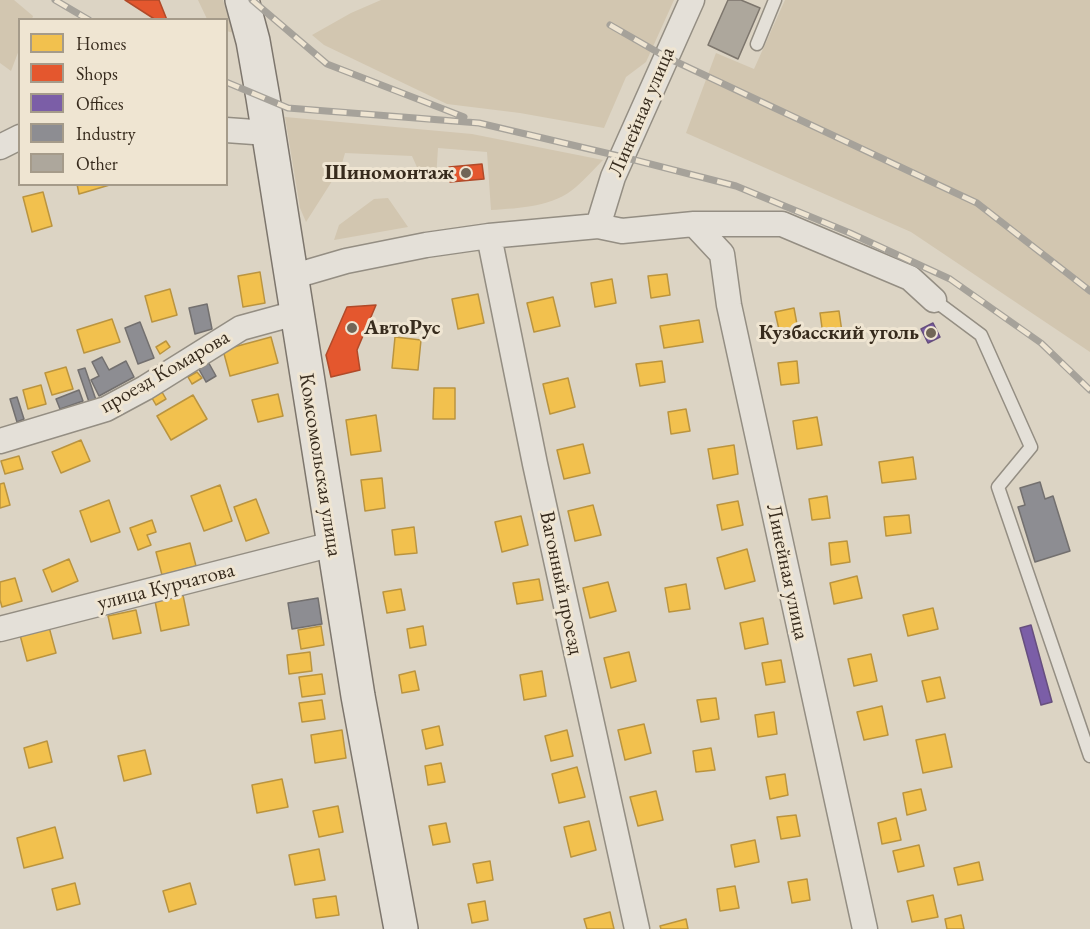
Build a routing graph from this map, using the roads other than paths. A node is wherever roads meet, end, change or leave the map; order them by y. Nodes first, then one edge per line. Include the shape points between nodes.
1 (242, 0) edge
2 (692, 0) edge
3 (775, 0) edge
4 (757, 44) dead end
5 (228, 130) edge
6 (268, 133) junction
7 (18, 138) edge
8 (0, 147) edge
9 (694, 224) junction
10 (598, 226) junction
11 (489, 237) junction
12 (291, 277) junction
13 (934, 300) joint
14 (296, 313) junction
15 (0, 441) edge
16 (333, 544) junction
17 (0, 629) edge
18 (1090, 756) edge
19 (401, 929) edge
20 (637, 929) edge
21 (865, 929) edge

1 - 6 main road, Комсомольская улица
2 - 10 street, Линейная улица via 614,177
3 - 4 lane
5 - 6 street
6 - 12 main road, Комсомольская улица
7 - 8 street
9 - 10 street via 622,231
9 - 13 street via 782,224 910,278
9 - 21 street, Линейная улица via 722,254 732,316
10 - 11 street
11 - 12 street via 426,244
11 - 20 street, Вагонный проезд
12 - 14 main road, Комсомольская улица
13 - 18 lane via 981,334 1031,447 998,487
14 - 15 street, проезд Комарова via 241,328 106,409
14 - 16 main road, Комсомольская улица
16 - 17 street, улица Курчатова
16 - 19 main road, Комсомольская улица

